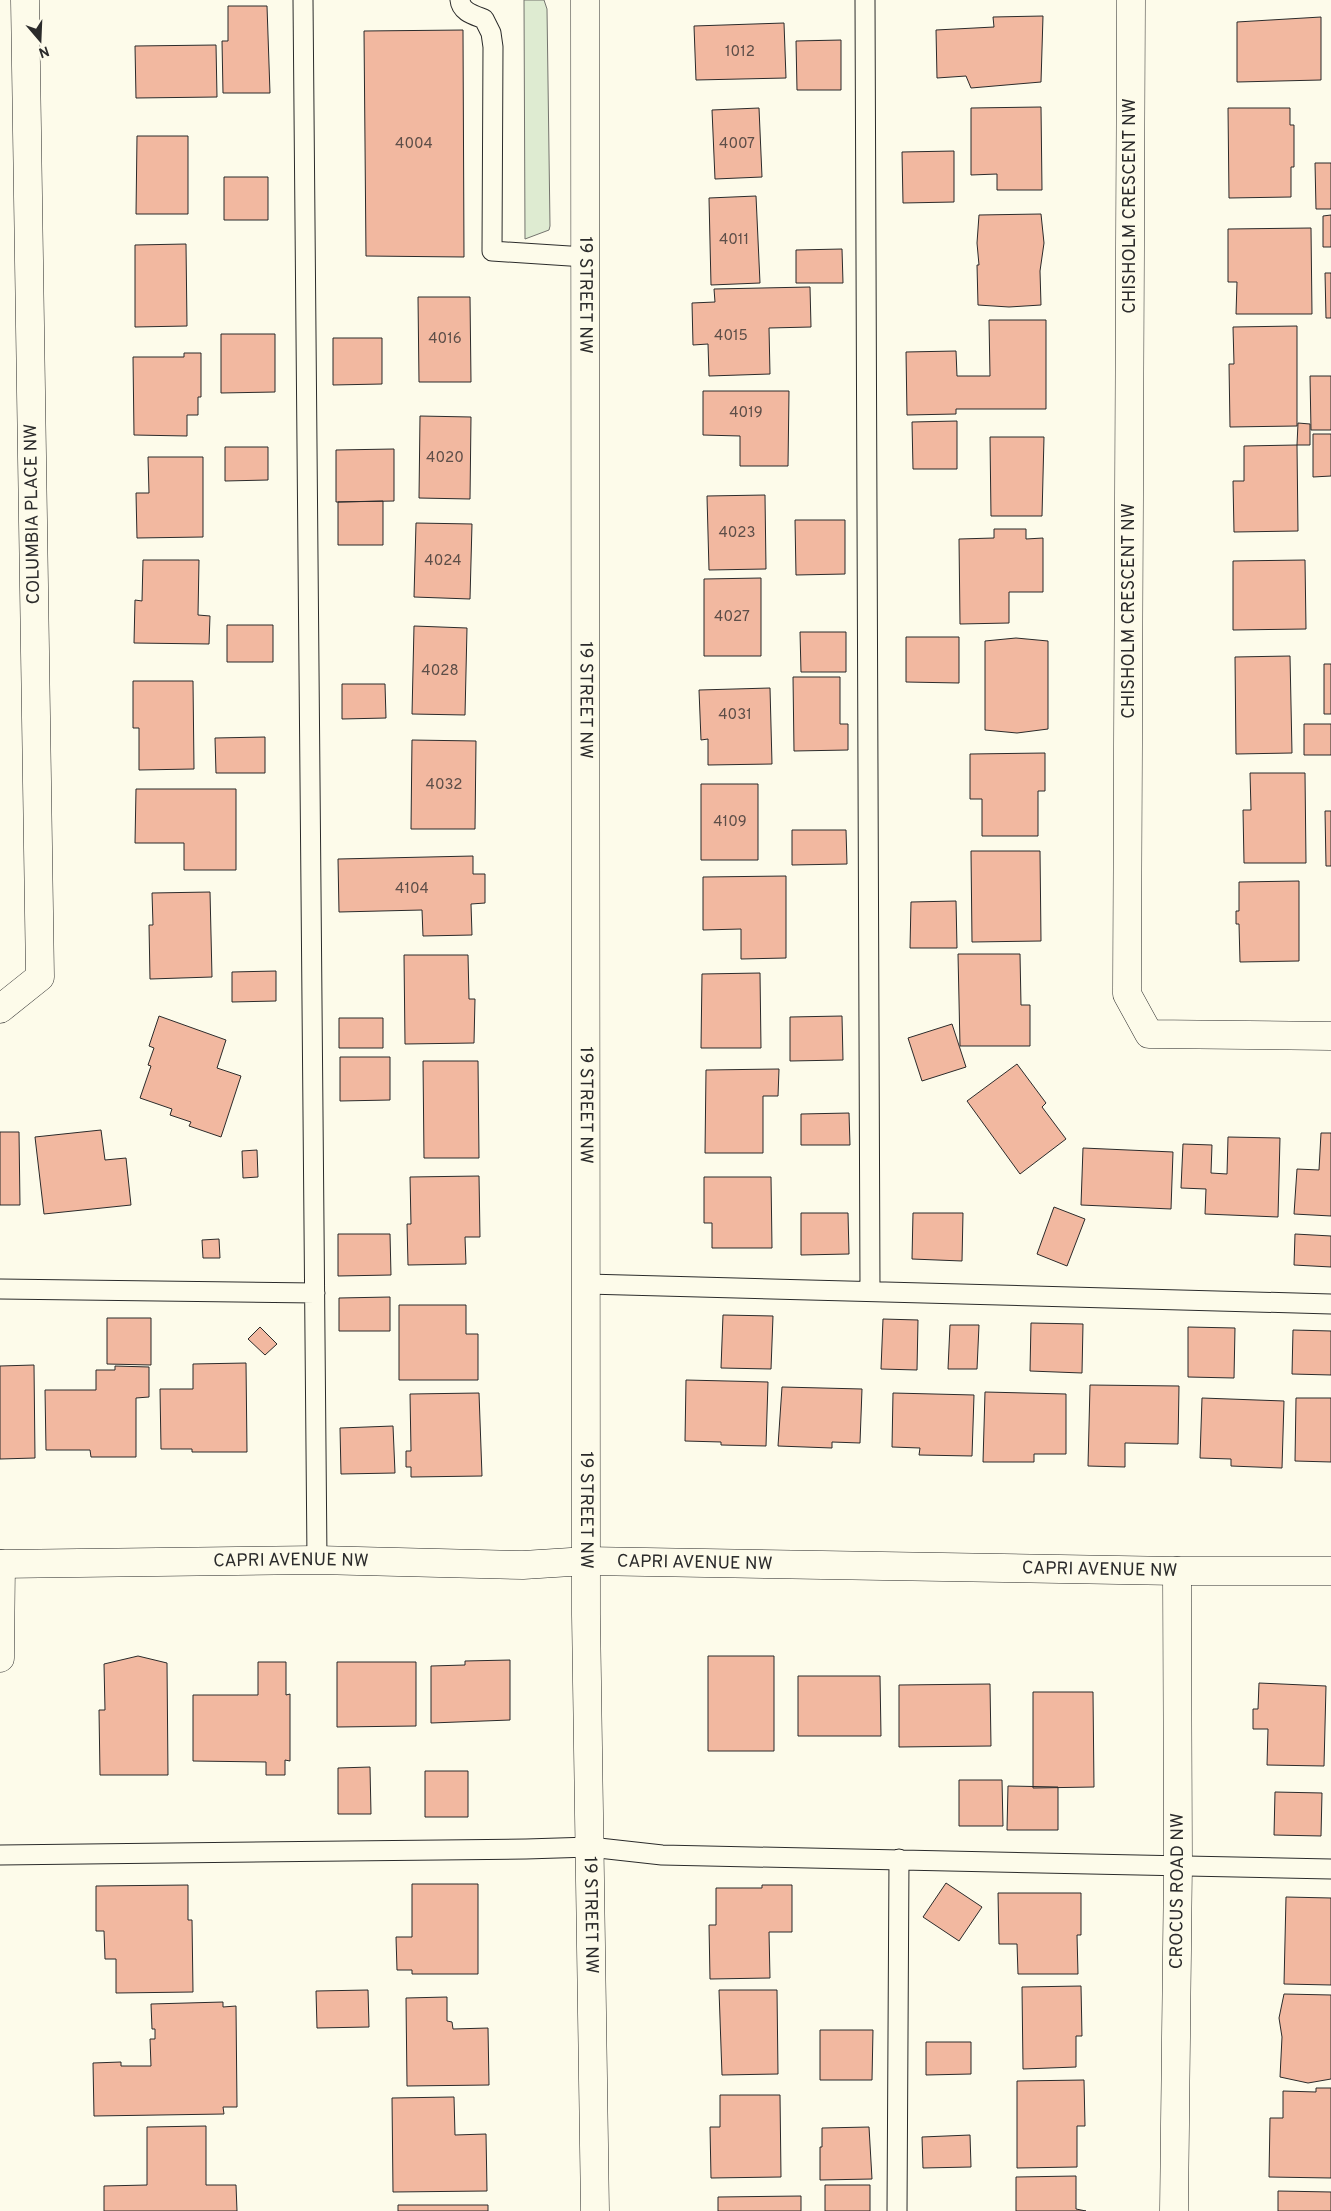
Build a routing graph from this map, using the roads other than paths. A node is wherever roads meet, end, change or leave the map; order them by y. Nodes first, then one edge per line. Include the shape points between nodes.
1 (25, 0) edge
2 (303, 0) edge
3 (460, 0) edge
4 (585, 0) edge
5 (865, 0) edge
6 (1131, 0) edge
7 (585, 257) junction
8 (0, 1009) edge
9 (1331, 1036) edge
10 (587, 1284) junction
11 (0, 1289) edge
12 (870, 1290) junction
13 (315, 1292) junction
14 (1331, 1304) edge
15 (317, 1560) junction
16 (587, 1561) junction
17 (0, 1564) edge
18 (1177, 1570) junction
19 (1331, 1571) edge
20 (0, 1658) edge
21 (590, 1847) junction
22 (0, 1855) edge
23 (899, 1859) junction
24 (1178, 1864) junction
25 (1331, 1869) edge
26 (595, 2211) edge
27 (897, 2211) edge
28 (1174, 2211) edge

1 - 8 street, COLUMBIA PLACE NW via 40,977
2 - 13 lane
3 - 7 lane via 468,12 484,19 493,47 492,251
4 - 7 street, 19 STREET NW
5 - 12 lane
6 - 9 street, CHISHOLM CRESCENT NW via 1127,994 1149,1034
7 - 10 street, 19 STREET NW
10 - 12 lane
10 - 16 street, 19 STREET NW
11 - 13 lane
12 - 14 lane
13 - 15 lane
15 - 16 street, CAPRI AVENUE NW via 523,1566
15 - 17 street, CAPRI AVENUE NW
16 - 18 street, CAPRI AVENUE NW
16 - 21 street, 19 STREET NW
17 - 20 street
18 - 19 street, CAPRI AVENUE NW
18 - 24 street, CROCUS ROAD NW
21 - 22 lane
21 - 23 lane via 662,1856
21 - 26 street, 19 STREET NW
23 - 24 lane
23 - 27 lane
24 - 25 lane
24 - 28 street, CROCUS ROAD NW

